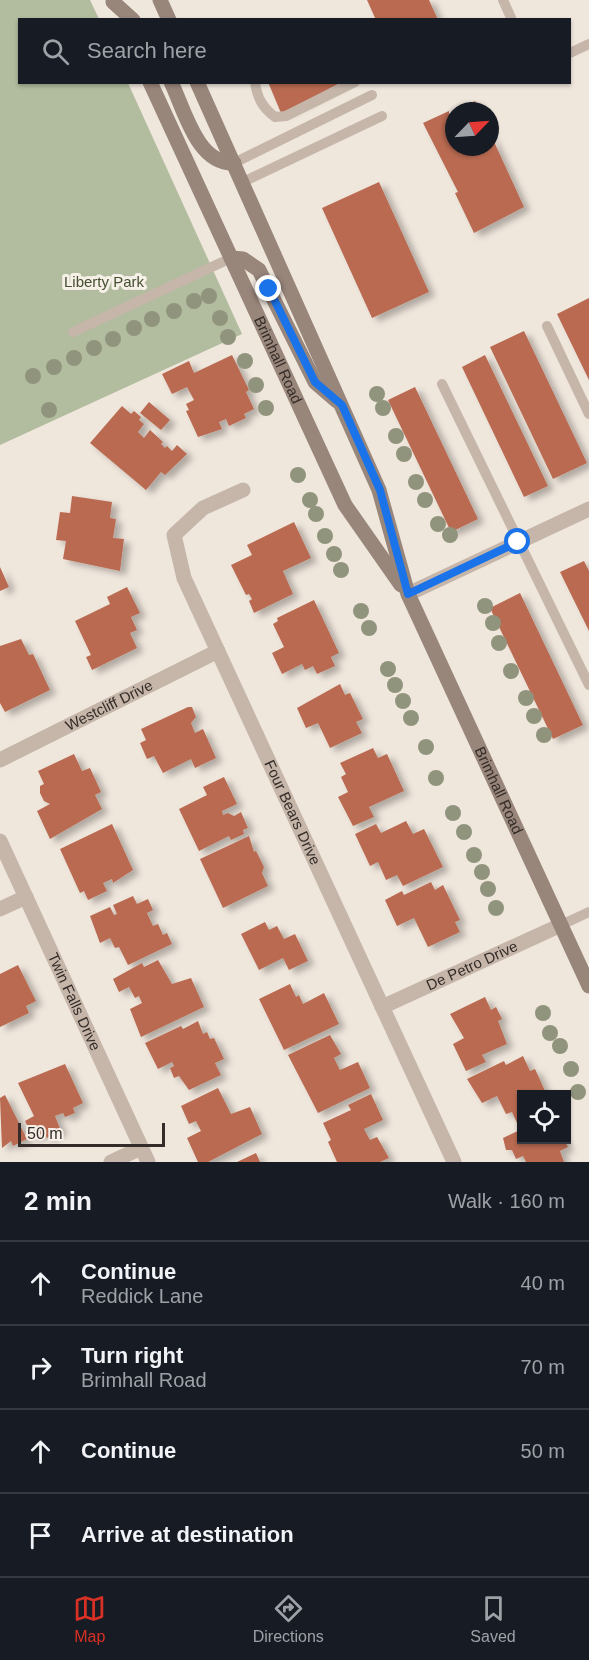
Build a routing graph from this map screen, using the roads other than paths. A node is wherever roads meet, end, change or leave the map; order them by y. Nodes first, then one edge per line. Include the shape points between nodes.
1 (160, 0) edge
2 (503, 0) edge
3 (112, 1) edge
4 (120, 18) edge
5 (131, 18) edge
6 (168, 18) edge
7 (511, 18) edge
8 (589, 44) edge
9 (571, 53) edge
10 (151, 84) edge
11 (172, 84) edge
12 (198, 84) edge
13 (255, 84) edge
14 (351, 84) edge
15 (372, 95) dead end
16 (382, 116) dead end
17 (234, 163) junction
18 (243, 182) junction
19 (231, 258) junction
20 (547, 326) dead end
21 (73, 332) dead end
22 (442, 384) dead end
23 (342, 405) junction
24 (589, 414) edge
25 (243, 490) dead end
26 (589, 509) edge
27 (518, 542) junction
28 (408, 594) junction
29 (218, 651) junction
30 (589, 685) edge
31 (0, 760) edge
32 (0, 841) edge
33 (26, 897) junction
34 (0, 909) edge
35 (589, 912) edge
36 (561, 925) junction
37 (589, 986) edge
38 (382, 1007) junction
39 (145, 1155) edge
40 (111, 1162) edge
41 (454, 1162) edge

1 - 6 street
2 - 7 lane
3 - 4 street
3 - 5 street
8 - 9 lane
10 - 19 street, Brimhall Road
11 - 17 street via 204,150 219,162
12 - 17 street, Brimhall Road
13 - 14 lane via 259,99 275,117 286,116
15 - 17 lane
16 - 18 lane
17 - 18 street, Brimhall Road
18 - 23 street, Brimhall Road
19 - 21 lane
19 - 23 street via 243,259 260,270 315,382
19 - 28 street, Brimhall Road via 345,505
20 - 24 lane
22 - 27 lane
23 - 28 street, Brimhall Road via 380,490
25 - 29 street, Four Bears Drive via 203,508 174,535 184,578
26 - 27 street
27 - 28 street
27 - 30 lane
28 - 36 street, Brimhall Road
29 - 31 street, Westcliff Drive
29 - 38 street, Four Bears Drive
32 - 33 street, Twin Falls Drive
33 - 34 street
33 - 39 street, Twin Falls Drive
35 - 36 lane
36 - 37 street, Brimhall Road
36 - 38 street, De Petro Drive
38 - 41 street, Four Bears Drive
39 - 40 street

